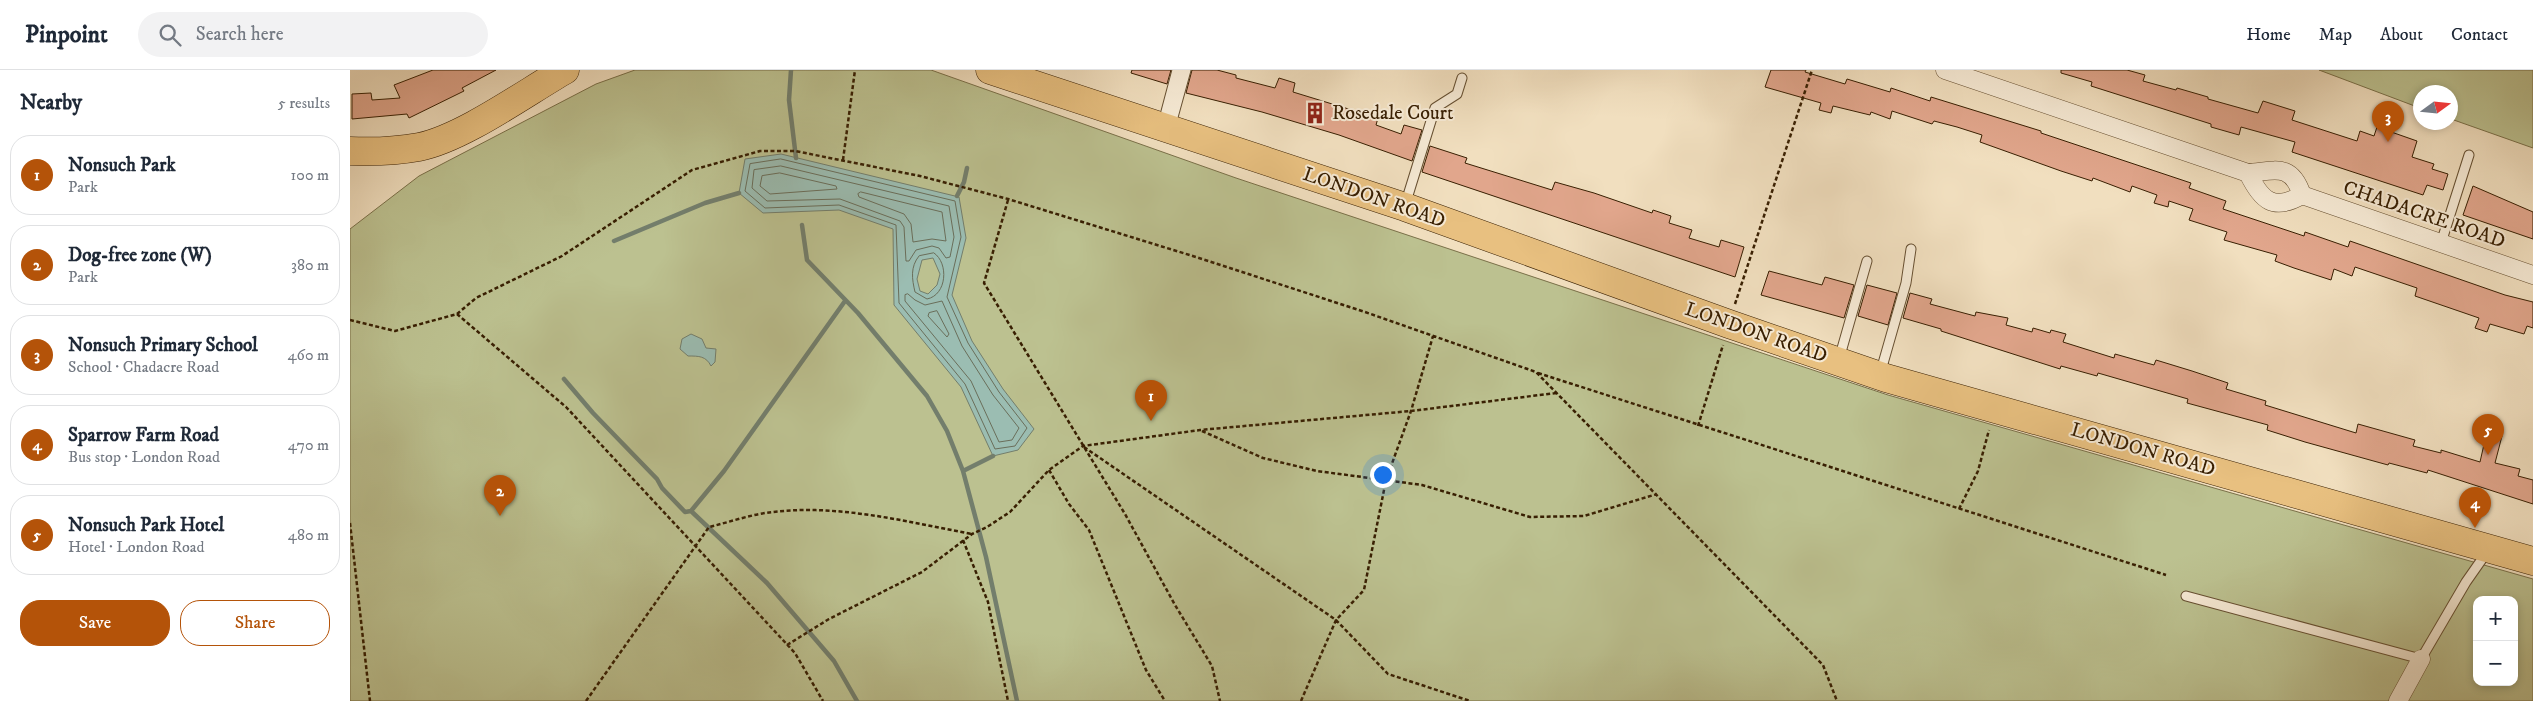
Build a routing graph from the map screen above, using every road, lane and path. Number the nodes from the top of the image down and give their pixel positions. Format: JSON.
{"nodes":[{"id":1,"x":565,"y":70,"type":"edge"},
{"id":2,"x":855,"y":70,"type":"edge"},
{"id":3,"x":990,"y":70,"type":"edge"},
{"id":4,"x":1177,"y":70,"type":"edge"},
{"id":5,"x":1186,"y":70,"type":"edge"},
{"id":6,"x":1812,"y":70,"type":"edge"},
{"id":7,"x":1945,"y":70,"type":"edge"},
{"id":8,"x":1462,"y":78,"type":"dead end"},
{"id":9,"x":1166,"y":129,"type":"junction"},
{"id":10,"x":350,"y":151,"type":"edge"},
{"id":11,"x":2469,"y":155,"type":"dead end"},
{"id":12,"x":843,"y":160,"type":"junction"},
{"id":13,"x":2248,"y":173,"type":"junction"},
{"id":14,"x":2302,"y":195,"type":"junction"},
{"id":15,"x":1008,"y":199,"type":"junction"},
{"id":16,"x":1405,"y":207,"type":"junction"},
{"id":17,"x":2441,"y":243,"type":"junction"},
{"id":18,"x":1911,"y":249,"type":"dead end"},
{"id":19,"x":1867,"y":260,"type":"dead end"},
{"id":20,"x":2533,"y":275,"type":"edge"},
{"id":21,"x":457,"y":314,"type":"junction"},
{"id":22,"x":350,"y":320,"type":"edge"},
{"id":23,"x":1729,"y":324,"type":"junction"},
{"id":24,"x":1433,"y":336,"type":"junction"},
{"id":25,"x":1838,"y":362,"type":"junction"},
{"id":26,"x":1536,"y":372,"type":"junction"},
{"id":27,"x":1880,"y":376,"type":"junction"},
{"id":28,"x":1556,"y":393,"type":"junction"},
{"id":29,"x":1992,"y":408,"type":"junction"},
{"id":30,"x":1411,"y":411,"type":"junction"},
{"id":31,"x":1698,"y":426,"type":"junction"},
{"id":32,"x":1200,"y":430,"type":"junction"},
{"id":33,"x":1083,"y":446,"type":"junction"},
{"id":34,"x":1048,"y":470,"type":"junction"},
{"id":35,"x":1386,"y":480,"type":"junction"},
{"id":36,"x":1657,"y":494,"type":"junction"},
{"id":37,"x":1959,"y":510,"type":"junction"},
{"id":38,"x":350,"y":523,"type":"edge"},
{"id":39,"x":972,"y":534,"type":"junction"},
{"id":40,"x":963,"y":540,"type":"junction"},
{"id":41,"x":694,"y":546,"type":"junction"},
{"id":42,"x":2490,"y":548,"type":"junction"},
{"id":43,"x":2533,"y":561,"type":"edge"},
{"id":44,"x":2166,"y":575,"type":"dead end"},
{"id":45,"x":2186,"y":596,"type":"dead end"},
{"id":46,"x":1336,"y":620,"type":"junction"},
{"id":47,"x":787,"y":644,"type":"junction"},
{"id":48,"x":2421,"y":659,"type":"junction"},
{"id":49,"x":370,"y":701,"type":"edge"},
{"id":50,"x":586,"y":701,"type":"edge"},
{"id":51,"x":823,"y":701,"type":"edge"},
{"id":52,"x":1008,"y":701,"type":"edge"},
{"id":53,"x":1165,"y":701,"type":"edge"},
{"id":54,"x":1220,"y":701,"type":"edge"},
{"id":55,"x":1301,"y":701,"type":"edge"},
{"id":56,"x":1470,"y":701,"type":"edge"},
{"id":57,"x":1838,"y":701,"type":"edge"},
{"id":58,"x":2398,"y":701,"type":"edge"}],
"edges":[{"from":1,"to":10,"type":"highway"},
{"from":2,"to":12,"type":"path"},
{"from":3,"to":9,"type":"highway","name":"LONDON ROAD"},
{"from":4,"to":9,"type":"lane"},
{"from":5,"to":9,"type":"lane"},
{"from":6,"to":23,"type":"path"},
{"from":7,"to":13,"type":"street"},
{"from":8,"to":16,"type":"lane"},
{"from":9,"to":16,"type":"highway","name":"LONDON ROAD"},
{"from":11,"to":17,"type":"lane"},
{"from":12,"to":15,"type":"path"},
{"from":12,"to":21,"type":"path"},
{"from":13,"to":14,"type":"street"},
{"from":13,"to":14,"type":"street"},
{"from":14,"to":17,"type":"street","name":"CHADACRE ROAD"},
{"from":15,"to":24,"type":"path"},
{"from":15,"to":33,"type":"path"},
{"from":16,"to":23,"type":"highway","name":"LONDON ROAD"},
{"from":17,"to":20,"type":"street","name":"CHADACRE ROAD"},
{"from":18,"to":27,"type":"lane"},
{"from":19,"to":25,"type":"lane"},
{"from":21,"to":22,"type":"path"},
{"from":21,"to":41,"type":"path"},
{"from":23,"to":25,"type":"highway","name":"LONDON ROAD"},
{"from":23,"to":31,"type":"path"},
{"from":24,"to":26,"type":"path"},
{"from":24,"to":30,"type":"path"},
{"from":25,"to":27,"type":"highway","name":"LONDON ROAD"},
{"from":26,"to":28,"type":"path"},
{"from":26,"to":31,"type":"path"},
{"from":27,"to":29,"type":"highway","name":"LONDON ROAD"},
{"from":28,"to":30,"type":"path"},
{"from":28,"to":36,"type":"path"},
{"from":29,"to":37,"type":"path"},
{"from":29,"to":42,"type":"highway","name":"LONDON ROAD"},
{"from":30,"to":32,"type":"path"},
{"from":30,"to":35,"type":"path"},
{"from":31,"to":37,"type":"path"},
{"from":32,"to":33,"type":"path"},
{"from":32,"to":35,"type":"path"},
{"from":33,"to":34,"type":"path"},
{"from":33,"to":46,"type":"path"},
{"from":33,"to":54,"type":"path"},
{"from":34,"to":39,"type":"path"},
{"from":34,"to":53,"type":"path"},
{"from":35,"to":36,"type":"path"},
{"from":35,"to":46,"type":"path"},
{"from":36,"to":57,"type":"path"},
{"from":37,"to":44,"type":"path"},
{"from":38,"to":49,"type":"path"},
{"from":39,"to":40,"type":"path"},
{"from":39,"to":41,"type":"path"},
{"from":40,"to":47,"type":"path"},
{"from":40,"to":52,"type":"path"},
{"from":41,"to":47,"type":"path"},
{"from":41,"to":50,"type":"path"},
{"from":42,"to":43,"type":"highway","name":"LONDON ROAD"},
{"from":42,"to":48,"type":"lane"},
{"from":45,"to":48,"type":"lane"},
{"from":46,"to":55,"type":"path"},
{"from":46,"to":56,"type":"path"},
{"from":47,"to":51,"type":"path"},
{"from":48,"to":58,"type":"street"}]}
